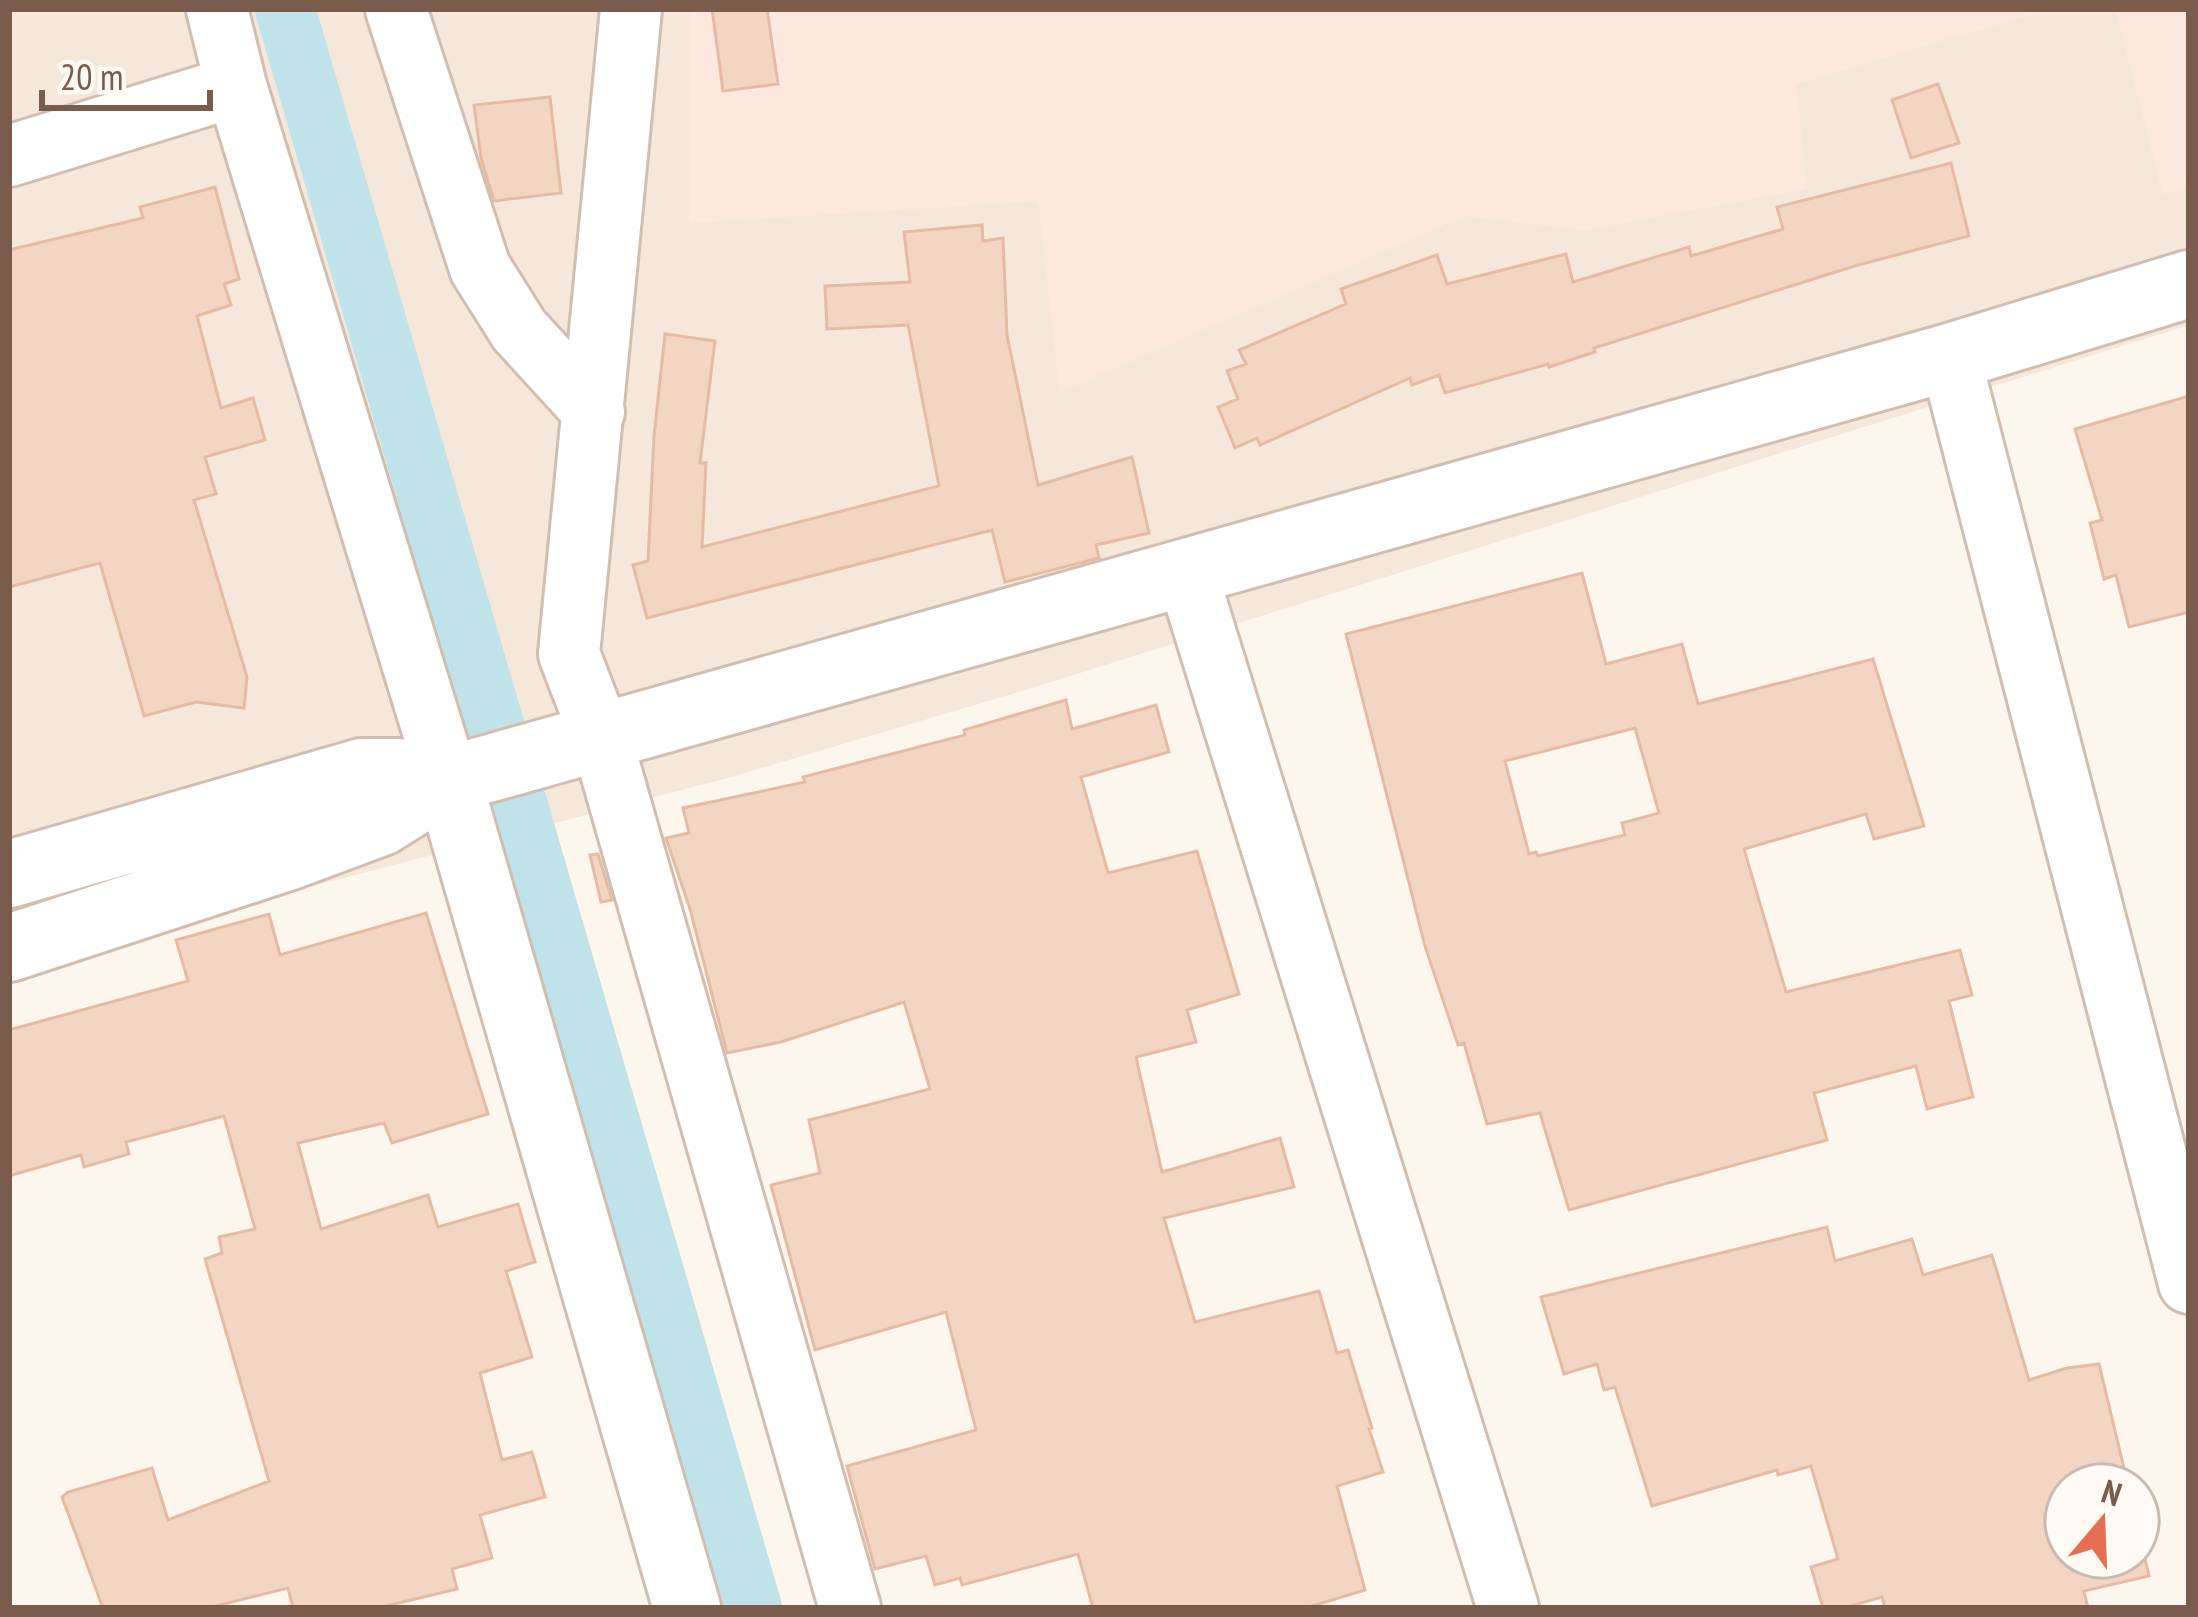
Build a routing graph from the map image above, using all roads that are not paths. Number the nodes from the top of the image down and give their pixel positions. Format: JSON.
{"nodes":[{"id":1,"x":217,"y":9,"type":"edge"},
{"id":2,"x":396,"y":9,"type":"edge"},
{"id":3,"x":632,"y":9,"type":"edge"},
{"id":4,"x":236,"y":86,"type":"junction"},
{"id":5,"x":9,"y":156,"type":"edge"},
{"id":6,"x":2189,"y":284,"type":"edge"},
{"id":7,"x":1950,"y":357,"type":"junction"},
{"id":8,"x":594,"y":412,"type":"junction"},
{"id":9,"x":1187,"y":574,"type":"junction"},
{"id":10,"x":576,"y":744,"type":"junction"},
{"id":11,"x":462,"y":776,"type":"junction"},
{"id":12,"x":9,"y":874,"type":"edge"},
{"id":13,"x":9,"y":948,"type":"edge"},
{"id":14,"x":2189,"y":1283,"type":"edge"},
{"id":15,"x":687,"y":1608,"type":"edge"},
{"id":16,"x":850,"y":1608,"type":"edge"},
{"id":17,"x":1508,"y":1608,"type":"edge"}],
"edges":[{"from":1,"to":4,"type":"street"},
{"from":2,"to":8,"type":"street"},
{"from":3,"to":8,"type":"street"},
{"from":4,"to":5,"type":"street"},
{"from":4,"to":11,"type":"street"},
{"from":6,"to":7,"type":"street"},
{"from":7,"to":9,"type":"street"},
{"from":7,"to":14,"type":"street"},
{"from":8,"to":10,"type":"street"},
{"from":9,"to":10,"type":"street"},
{"from":9,"to":17,"type":"street"},
{"from":10,"to":11,"type":"street"},
{"from":10,"to":16,"type":"street"},
{"from":11,"to":12,"type":"street"},
{"from":11,"to":13,"type":"street"},
{"from":11,"to":15,"type":"street"}]}
